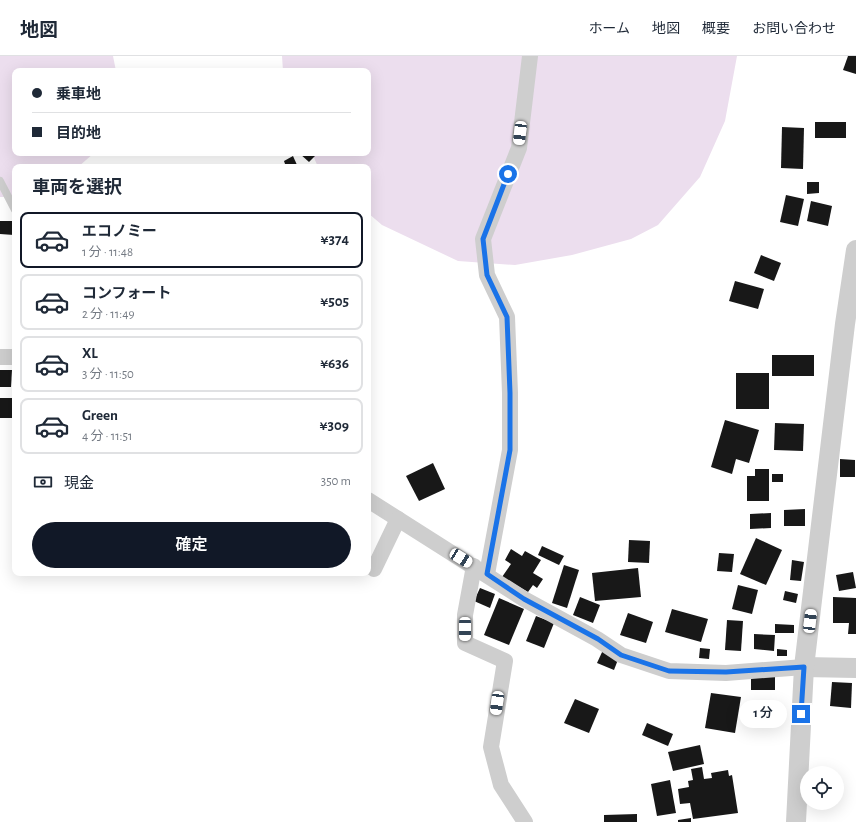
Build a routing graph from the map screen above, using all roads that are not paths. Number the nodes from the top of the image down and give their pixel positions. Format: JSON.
{"nodes":[{"id":1,"x":530,"y":56,"type":"edge"},
{"id":2,"x":0,"y":181,"type":"edge"},
{"id":3,"x":12,"y":204,"type":"edge"},
{"id":4,"x":856,"y":250,"type":"edge"},
{"id":5,"x":0,"y":357,"type":"edge"},
{"id":6,"x":12,"y":357,"type":"edge"},
{"id":7,"x":371,"y":502,"type":"edge"},
{"id":8,"x":398,"y":519,"type":"junction"},
{"id":9,"x":374,"y":569,"type":"dead end"},
{"id":10,"x":480,"y":570,"type":"junction"},
{"id":11,"x":804,"y":667,"type":"junction"},
{"id":12,"x":856,"y":668,"type":"edge"},
{"id":13,"x":525,"y":822,"type":"edge"},
{"id":14,"x":796,"y":822,"type":"edge"}],
"edges":[{"from":1,"to":10,"type":"street"},
{"from":2,"to":3,"type":"lane"},
{"from":4,"to":11,"type":"street"},
{"from":5,"to":6,"type":"street"},
{"from":7,"to":8,"type":"street"},
{"from":8,"to":9,"type":"street"},
{"from":8,"to":10,"type":"street"},
{"from":10,"to":11,"type":"street"},
{"from":10,"to":13,"type":"street"},
{"from":11,"to":12,"type":"street"},
{"from":11,"to":14,"type":"street"}]}
